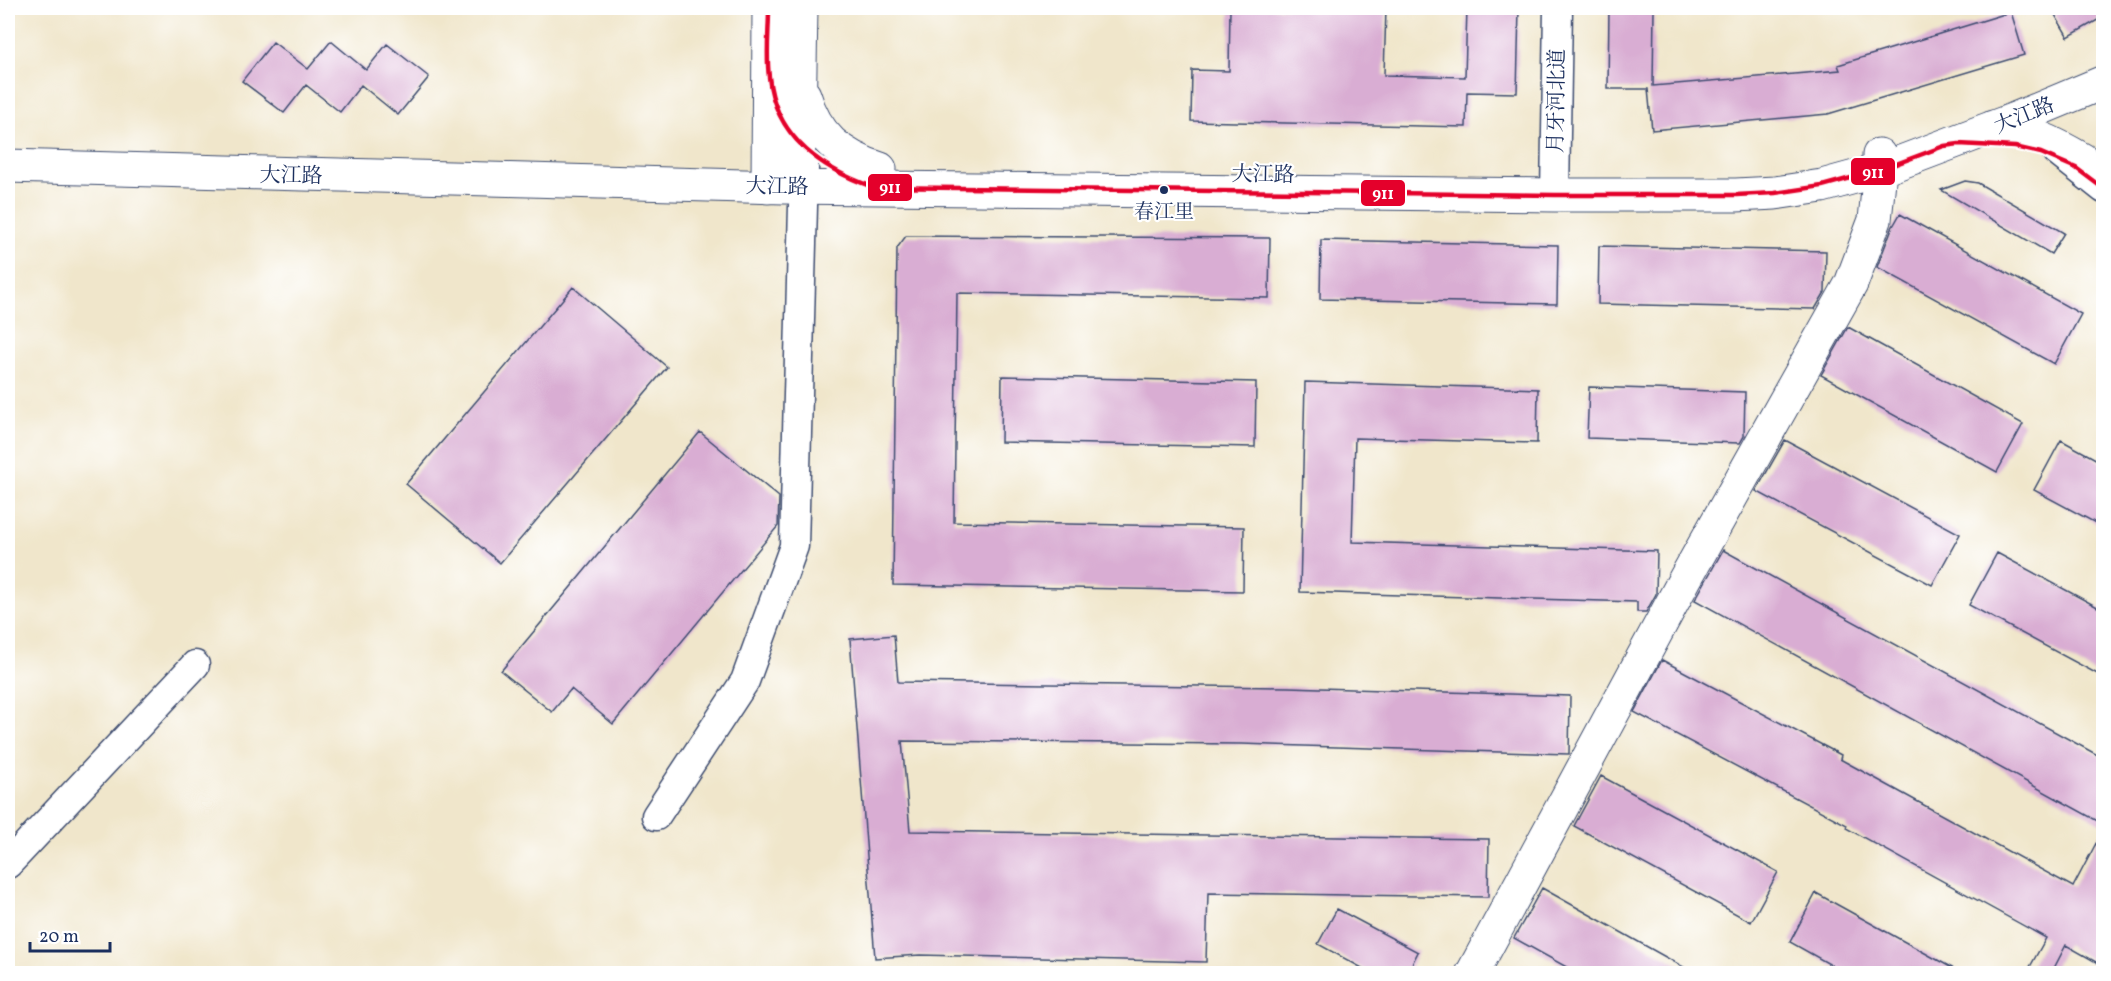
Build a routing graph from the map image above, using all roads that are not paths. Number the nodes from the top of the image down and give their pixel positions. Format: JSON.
{"nodes":[{"id":1,"x":770,"y":8,"type":"edge"},
{"id":2,"x":801,"y":8,"type":"edge"},
{"id":3,"x":1558,"y":8,"type":"edge"},
{"id":4,"x":2103,"y":67,"type":"edge"},
{"id":5,"x":784,"y":82,"type":"junction"},
{"id":6,"x":2103,"y":82,"type":"edge"},
{"id":7,"x":2016,"y":117,"type":"junction"},
{"id":8,"x":1942,"y":139,"type":"junction"},
{"id":9,"x":8,"y":155,"type":"edge"},
{"id":10,"x":1879,"y":162,"type":"junction"},
{"id":11,"x":8,"y":166,"type":"edge"},
{"id":12,"x":2088,"y":168,"type":"edge"},
{"id":13,"x":796,"y":172,"type":"junction"},
{"id":14,"x":877,"y":178,"type":"junction"},
{"id":15,"x":1555,"y":186,"type":"junction"},
{"id":16,"x":2103,"y":189,"type":"edge"},
{"id":17,"x":195,"y":665,"type":"dead end"},
{"id":18,"x":656,"y":816,"type":"dead end"},
{"id":19,"x":8,"y":864,"type":"edge"},
{"id":20,"x":1472,"y":974,"type":"edge"}],
"edges":[{"from":1,"to":5,"type":"street"},
{"from":2,"to":5,"type":"street"},
{"from":3,"to":15,"type":"street","name":"月牙河北道"},
{"from":4,"to":7,"type":"street","name":"大江路"},
{"from":5,"to":13,"type":"street"},
{"from":5,"to":14,"type":"street"},
{"from":6,"to":7,"type":"street","name":"大江路"},
{"from":7,"to":8,"type":"street","name":"大江路"},
{"from":7,"to":12,"type":"street"},
{"from":8,"to":10,"type":"street","name":"大江路"},
{"from":8,"to":12,"type":"street"},
{"from":9,"to":13,"type":"street","name":"大江路"},
{"from":10,"to":15,"type":"street","name":"大江路"},
{"from":10,"to":20,"type":"street"},
{"from":11,"to":13,"type":"street","name":"大江路"},
{"from":12,"to":16,"type":"street"},
{"from":13,"to":14,"type":"street"},
{"from":13,"to":18,"type":"street"},
{"from":14,"to":15,"type":"street","name":"大江路"},
{"from":17,"to":19,"type":"street"}]}
